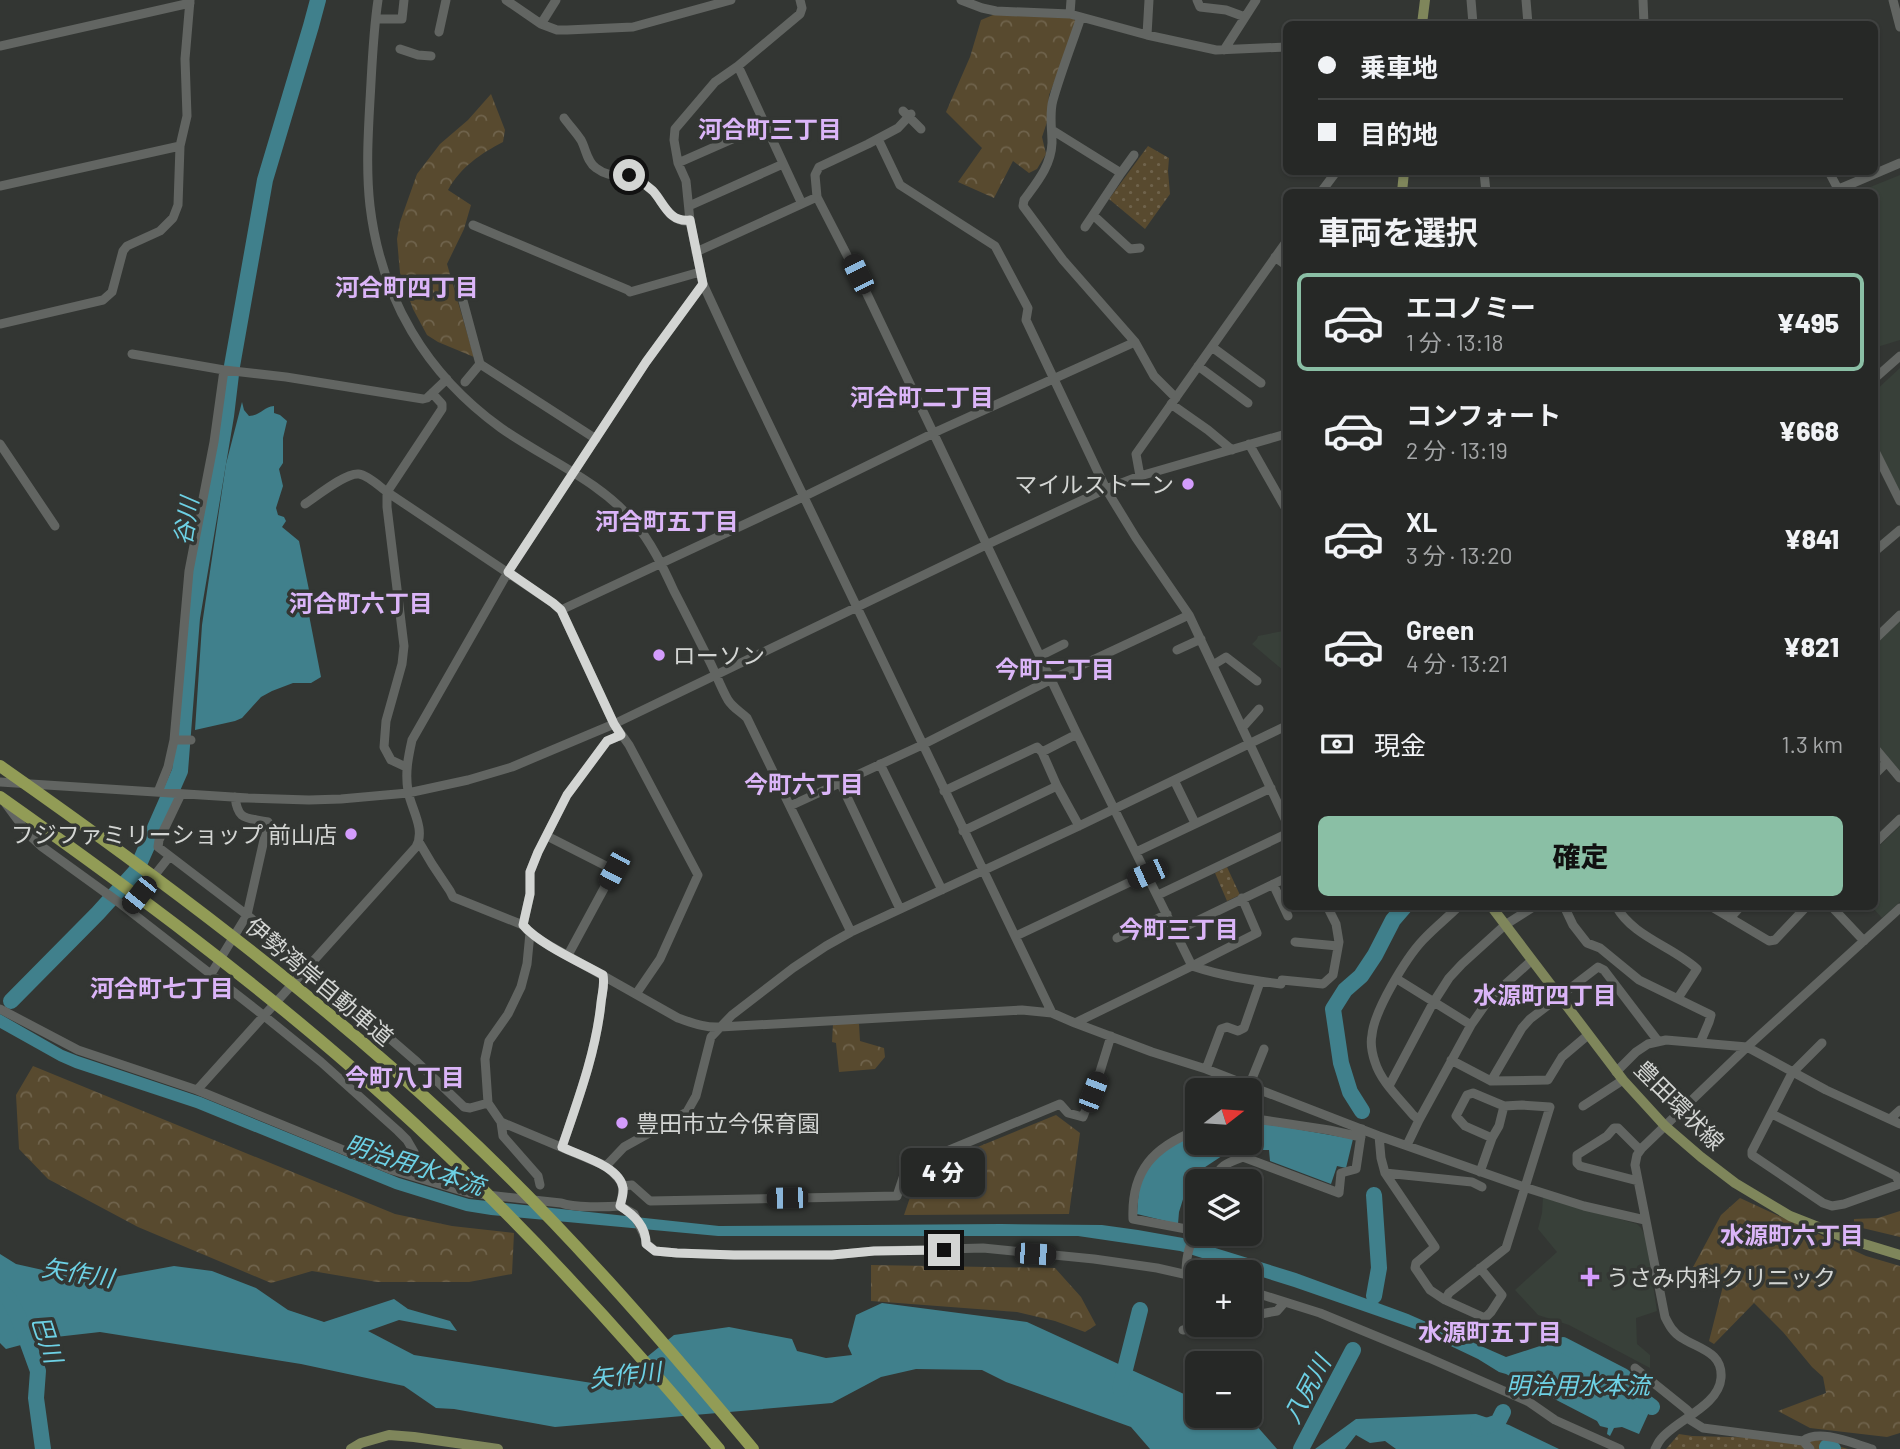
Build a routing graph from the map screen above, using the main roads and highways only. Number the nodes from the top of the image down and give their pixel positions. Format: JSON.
{"nodes":[{"id":1,"x":1425,"y":0,"type":"edge"},
{"id":2,"x":1422,"y":21,"type":"edge"},
{"id":3,"x":0,"y":766,"type":"edge"},
{"id":4,"x":0,"y":796,"type":"edge"},
{"id":5,"x":1494,"y":910,"type":"edge"},
{"id":6,"x":1900,"y":1255,"type":"edge"},
{"id":7,"x":351,"y":1449,"type":"edge"},
{"id":8,"x":498,"y":1449,"type":"edge"},
{"id":9,"x":719,"y":1449,"type":"edge"},
{"id":10,"x":753,"y":1449,"type":"edge"}],
"edges":[{"from":1,"to":2,"type":"main road"},
{"from":3,"to":10,"type":"highway","name":"伊勢湾岸自動車道"},
{"from":4,"to":9,"type":"highway","name":"伊勢湾岸自動車道"},
{"from":5,"to":6,"type":"main road","name":"豊田環状線"},
{"from":7,"to":8,"type":"main road"}]}
